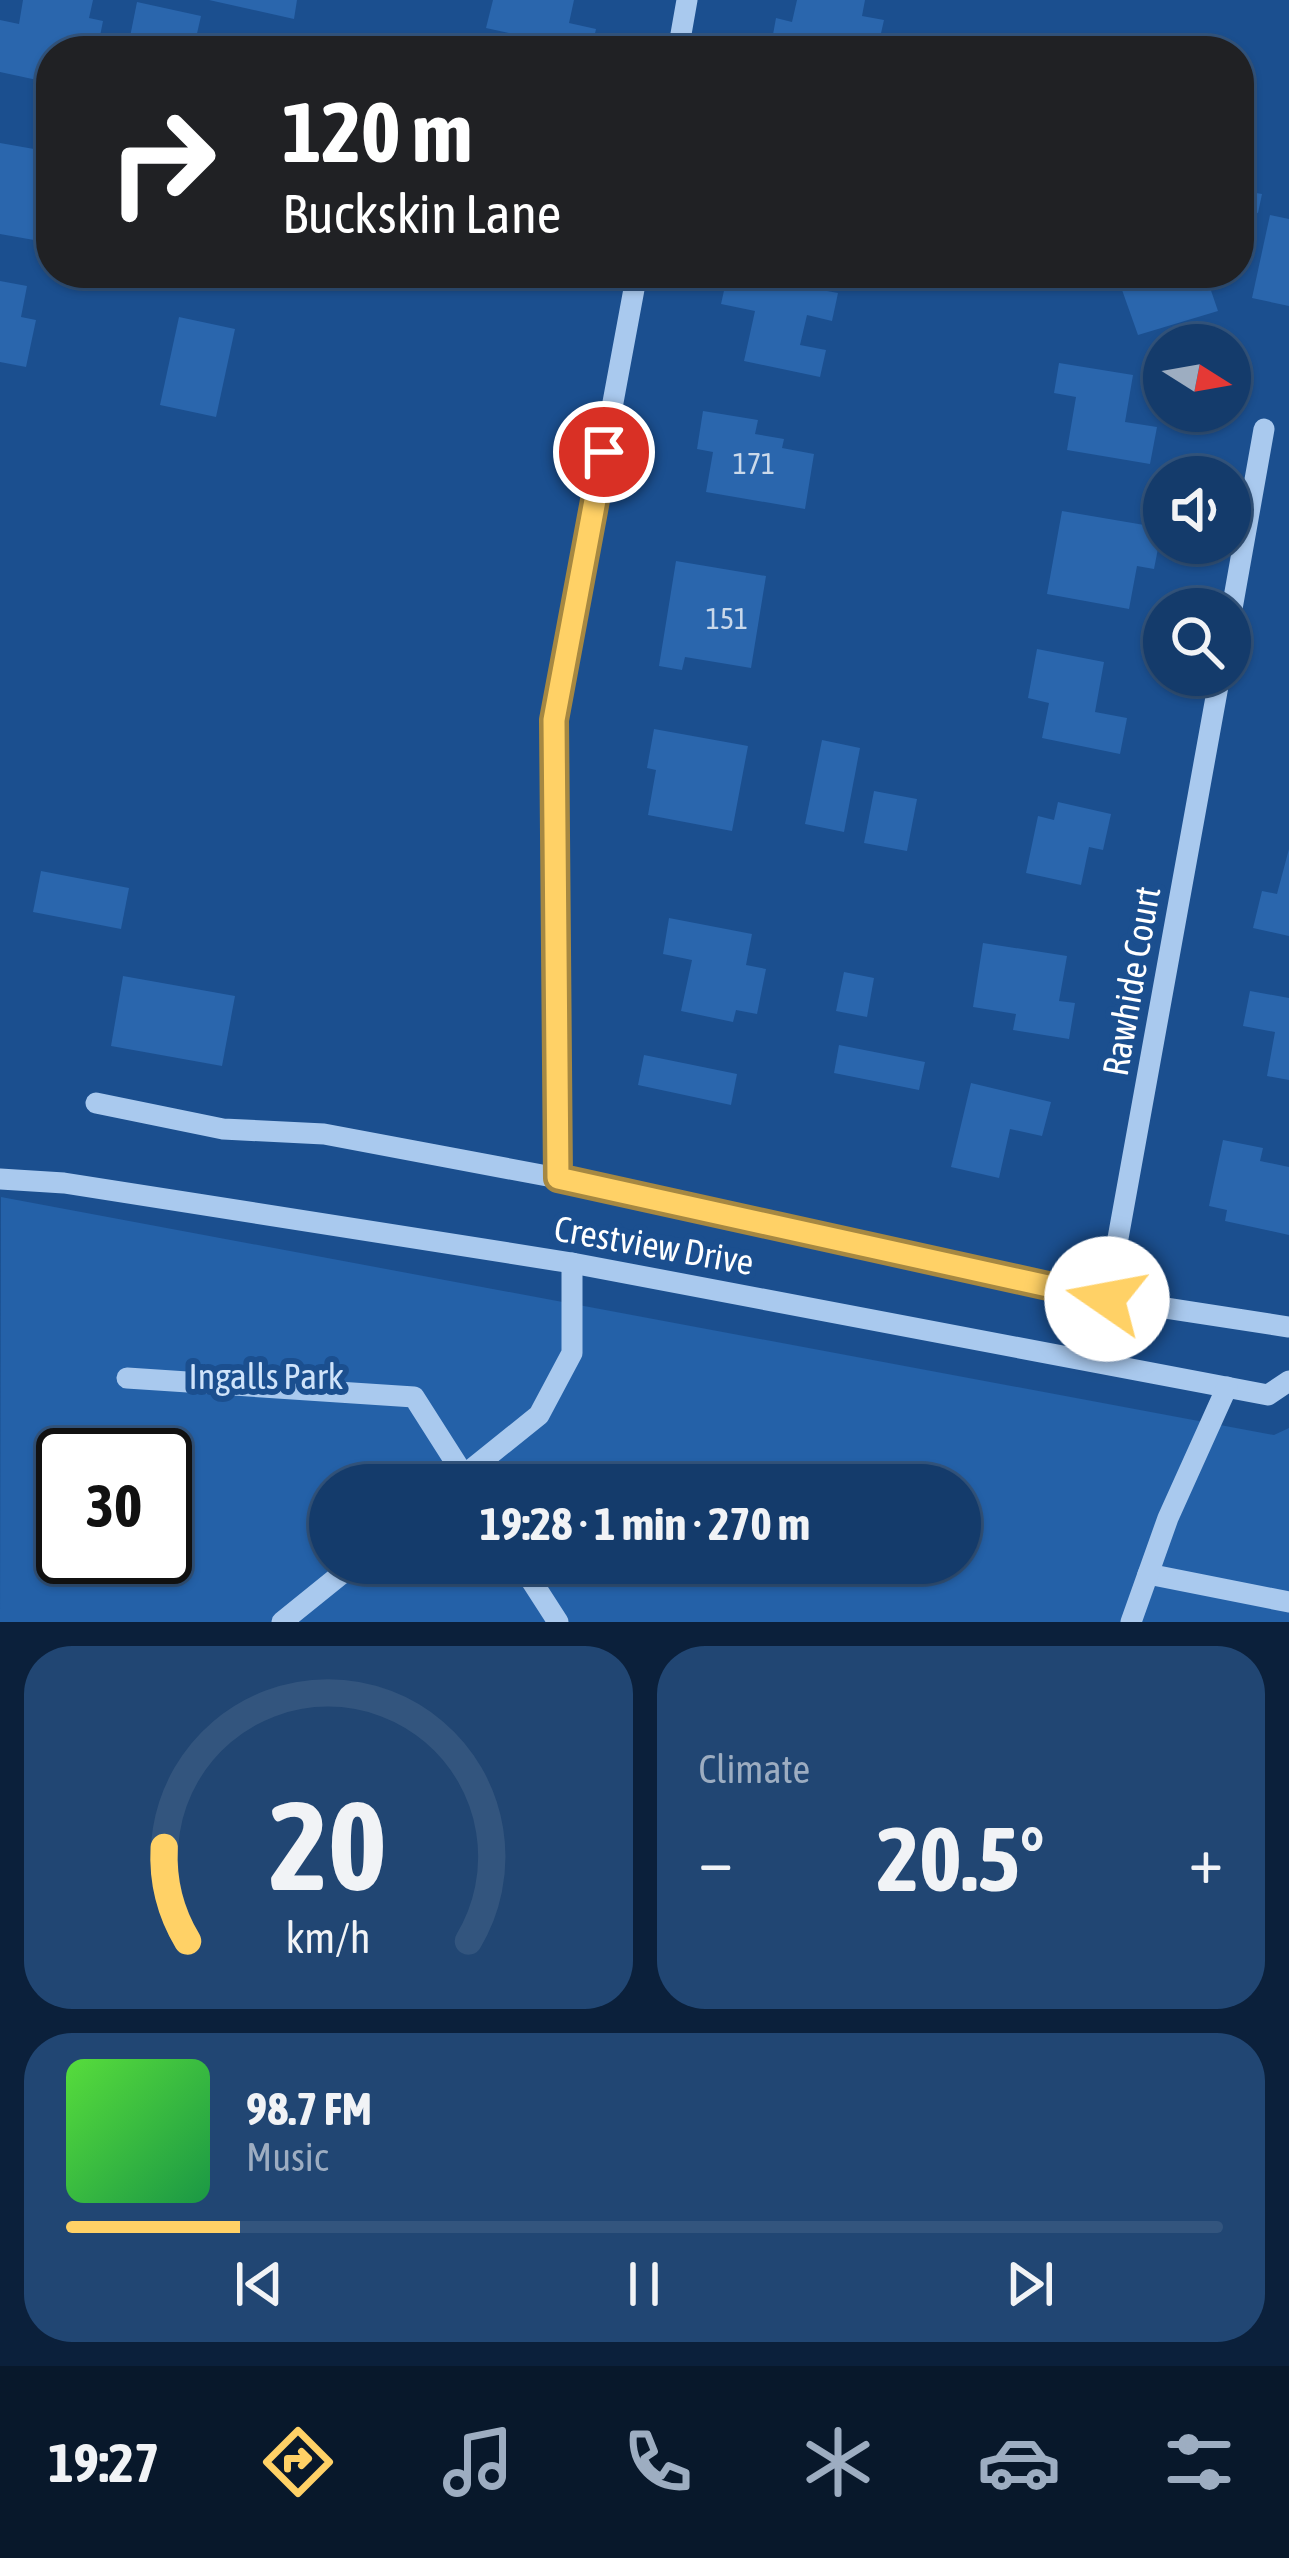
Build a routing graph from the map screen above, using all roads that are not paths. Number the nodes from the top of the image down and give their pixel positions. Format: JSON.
{"nodes":[{"id":1,"x":687,"y":0,"type":"edge"},
{"id":2,"x":681,"y":36,"type":"edge"},
{"id":3,"x":634,"y":288,"type":"edge"},
{"id":4,"x":1264,"y":429,"type":"dead end"},
{"id":5,"x":1236,"y":588,"type":"edge"},
{"id":6,"x":1216,"y":696,"type":"edge"},
{"id":7,"x":96,"y":1102,"type":"dead end"},
{"id":8,"x":558,"y":1178,"type":"junction"},
{"id":9,"x":0,"y":1179,"type":"edge"},
{"id":10,"x":572,"y":1263,"type":"junction"},
{"id":11,"x":1107,"y":1299,"type":"junction"},
{"id":12,"x":1289,"y":1327,"type":"edge"},
{"id":13,"x":127,"y":1378,"type":"dead end"},
{"id":14,"x":1289,"y":1382,"type":"edge"},
{"id":15,"x":1227,"y":1387,"type":"junction"},
{"id":16,"x":452,"y":1464,"type":"edge"},
{"id":17,"x":483,"y":1464,"type":"edge"},
{"id":18,"x":1148,"y":1574,"type":"junction"},
{"id":19,"x":329,"y":1584,"type":"edge"},
{"id":20,"x":534,"y":1584,"type":"edge"},
{"id":21,"x":1289,"y":1602,"type":"edge"},
{"id":22,"x":282,"y":1622,"type":"edge"},
{"id":23,"x":558,"y":1622,"type":"edge"},
{"id":24,"x":1131,"y":1622,"type":"edge"}],
"edges":[{"from":1,"to":2,"type":"street"},
{"from":3,"to":8,"type":"street"},
{"from":4,"to":5,"type":"street"},
{"from":6,"to":11,"type":"street","name":"Rawhide Court"},
{"from":7,"to":8,"type":"street","name":"Crestview Drive"},
{"from":8,"to":11,"type":"street","name":"Crestview Drive"},
{"from":9,"to":10,"type":"street","name":"Crestview Drive"},
{"from":10,"to":15,"type":"street","name":"Crestview Drive"},
{"from":10,"to":17,"type":"street"},
{"from":11,"to":12,"type":"street","name":"Crestview Drive"},
{"from":13,"to":16,"type":"street"},
{"from":14,"to":15,"type":"street","name":"Crestview Drive"},
{"from":15,"to":18,"type":"street"},
{"from":18,"to":21,"type":"street"},
{"from":18,"to":24,"type":"street"},
{"from":19,"to":22,"type":"street"},
{"from":20,"to":23,"type":"street"}]}
